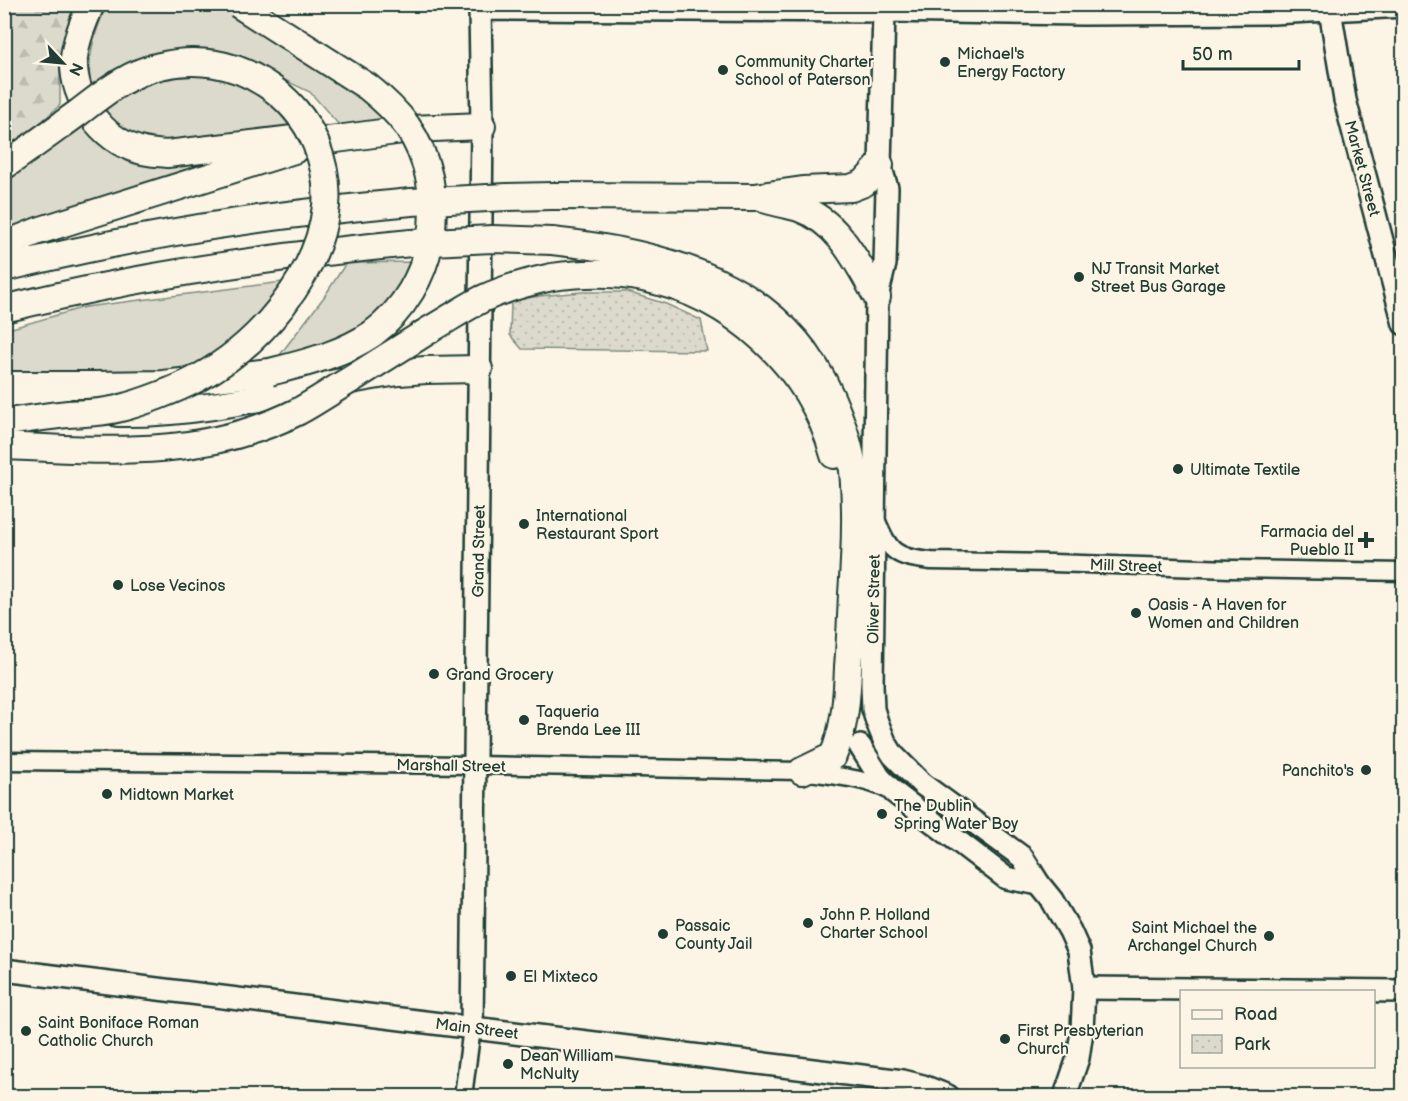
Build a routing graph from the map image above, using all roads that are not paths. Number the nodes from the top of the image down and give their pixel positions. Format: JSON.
{"nodes":[{"id":1,"x":91,"y":4,"type":"edge"},
{"id":2,"x":238,"y":4,"type":"edge"},
{"id":3,"x":1404,"y":6,"type":"edge"},
{"id":4,"x":480,"y":7,"type":"edge"},
{"id":5,"x":1330,"y":10,"type":"junction"},
{"id":6,"x":884,"y":11,"type":"junction"},
{"id":7,"x":482,"y":126,"type":"junction"},
{"id":8,"x":329,"y":140,"type":"junction"},
{"id":9,"x":880,"y":165,"type":"junction"},
{"id":10,"x":4,"y":166,"type":"edge"},
{"id":11,"x":755,"y":197,"type":"junction"},
{"id":12,"x":4,"y":245,"type":"edge"},
{"id":13,"x":4,"y":267,"type":"edge"},
{"id":14,"x":877,"y":297,"type":"junction"},
{"id":15,"x":4,"y":309,"type":"edge"},
{"id":16,"x":1404,"y":324,"type":"edge"},
{"id":17,"x":479,"y":369,"type":"junction"},
{"id":18,"x":4,"y":385,"type":"edge"},
{"id":19,"x":4,"y":403,"type":"edge"},
{"id":20,"x":4,"y":422,"type":"edge"},
{"id":21,"x":4,"y":446,"type":"edge"},
{"id":22,"x":874,"y":513,"type":"junction"},
{"id":23,"x":855,"y":548,"type":"junction"},
{"id":24,"x":1404,"y":572,"type":"edge"},
{"id":25,"x":847,"y":688,"type":"junction"},
{"id":26,"x":860,"y":746,"type":"joint"},
{"id":27,"x":4,"y":761,"type":"edge"},
{"id":28,"x":476,"y":765,"type":"junction"},
{"id":29,"x":801,"y":771,"type":"junction"},
{"id":30,"x":895,"y":793,"type":"junction"},
{"id":31,"x":1039,"y":884,"type":"junction"},
{"id":32,"x":4,"y":970,"type":"edge"},
{"id":33,"x":1084,"y":988,"type":"junction"},
{"id":34,"x":1225,"y":990,"type":"edge"},
{"id":35,"x":1375,"y":991,"type":"edge"},
{"id":36,"x":1404,"y":991,"type":"edge"},
{"id":37,"x":472,"y":1028,"type":"junction"},
{"id":38,"x":463,"y":1096,"type":"edge"},
{"id":39,"x":948,"y":1096,"type":"edge"},
{"id":40,"x":1065,"y":1096,"type":"edge"}],
"edges":[{"from":1,"to":8,"type":"highway"},
{"from":2,"to":18,"type":"highway","bridge":true},
{"from":3,"to":5,"type":"main road"},
{"from":4,"to":6,"type":"main road"},
{"from":4,"to":7,"type":"main road","name":"Grand Street"},
{"from":5,"to":6,"type":"main road"},
{"from":5,"to":16,"type":"main road","name":"Market Street"},
{"from":6,"to":9,"type":"main road","name":"Oliver Street"},
{"from":7,"to":8,"type":"highway"},
{"from":7,"to":17,"type":"main road","name":"Grand Street"},
{"from":8,"to":12,"type":"highway"},
{"from":9,"to":11,"type":"highway"},
{"from":9,"to":14,"type":"main road","name":"Oliver Street"},
{"from":10,"to":20,"type":"highway","bridge":true},
{"from":11,"to":13,"type":"highway","bridge":true},
{"from":11,"to":14,"type":"highway"},
{"from":14,"to":22,"type":"main road","name":"Oliver Street"},
{"from":15,"to":23,"type":"highway","bridge":true},
{"from":17,"to":19,"type":"highway"},
{"from":17,"to":28,"type":"main road","name":"Grand Street"},
{"from":21,"to":23,"type":"highway","bridge":true},
{"from":22,"to":24,"type":"street","name":"Mill Street"},
{"from":22,"to":31,"type":"main road","name":"Oliver Street"},
{"from":23,"to":25,"type":"highway"},
{"from":25,"to":26,"type":"highway"},
{"from":25,"to":29,"type":"highway"},
{"from":26,"to":30,"type":"main road"},
{"from":27,"to":28,"type":"street","name":"Marshall Street"},
{"from":28,"to":29,"type":"street","name":"Marshall Street"},
{"from":28,"to":37,"type":"main road","name":"Grand Street"},
{"from":29,"to":30,"type":"street","name":"Marshall Street"},
{"from":30,"to":31,"type":"main road"},
{"from":31,"to":33,"type":"main road","name":"Oliver Street"},
{"from":32,"to":37,"type":"main road","name":"Main Street"},
{"from":33,"to":34,"type":"main road"},
{"from":33,"to":40,"type":"main road","name":"Oliver Street"},
{"from":35,"to":36,"type":"main road"},
{"from":37,"to":38,"type":"street","name":"Grand Street"},
{"from":37,"to":39,"type":"main road","name":"Main Street"}]}
